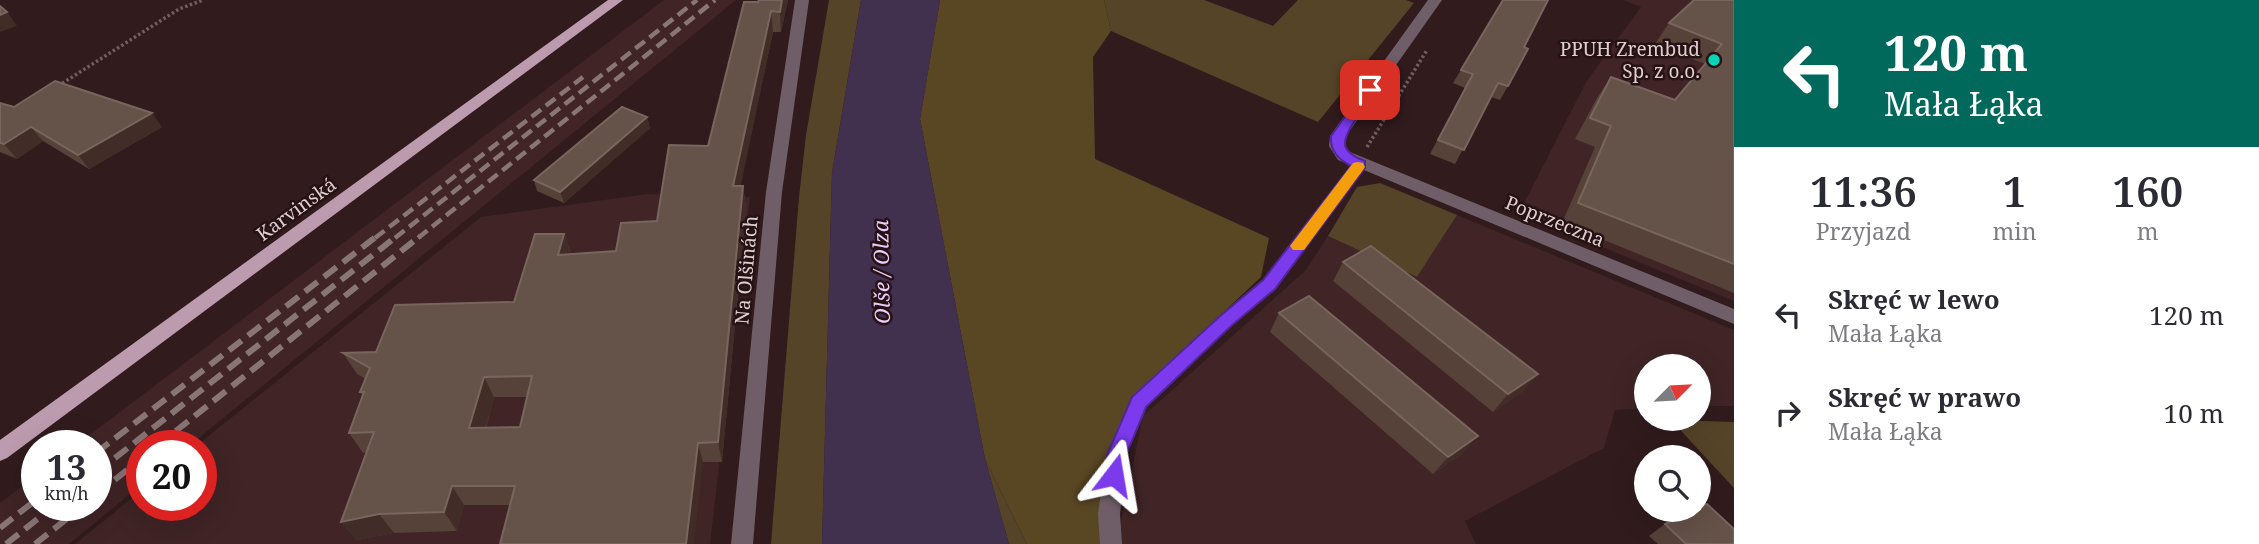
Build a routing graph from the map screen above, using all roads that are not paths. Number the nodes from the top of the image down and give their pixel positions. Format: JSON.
{"nodes":[{"id":1,"x":616,"y":0,"type":"edge"},
{"id":2,"x":802,"y":0,"type":"edge"},
{"id":3,"x":1435,"y":0,"type":"edge"},
{"id":4,"x":1365,"y":161,"type":"junction"},
{"id":5,"x":1734,"y":317,"type":"edge"},
{"id":6,"x":0,"y":452,"type":"edge"},
{"id":7,"x":742,"y":544,"type":"edge"},
{"id":8,"x":1111,"y":544,"type":"edge"}],
"edges":[{"from":1,"to":6,"type":"main road","name":"Karvinská"},
{"from":2,"to":7,"type":"street","name":"Na Olšinách"},
{"from":3,"to":4,"type":"street"},
{"from":4,"to":5,"type":"street","name":"Poprzeczna"},
{"from":4,"to":8,"type":"street"}]}
